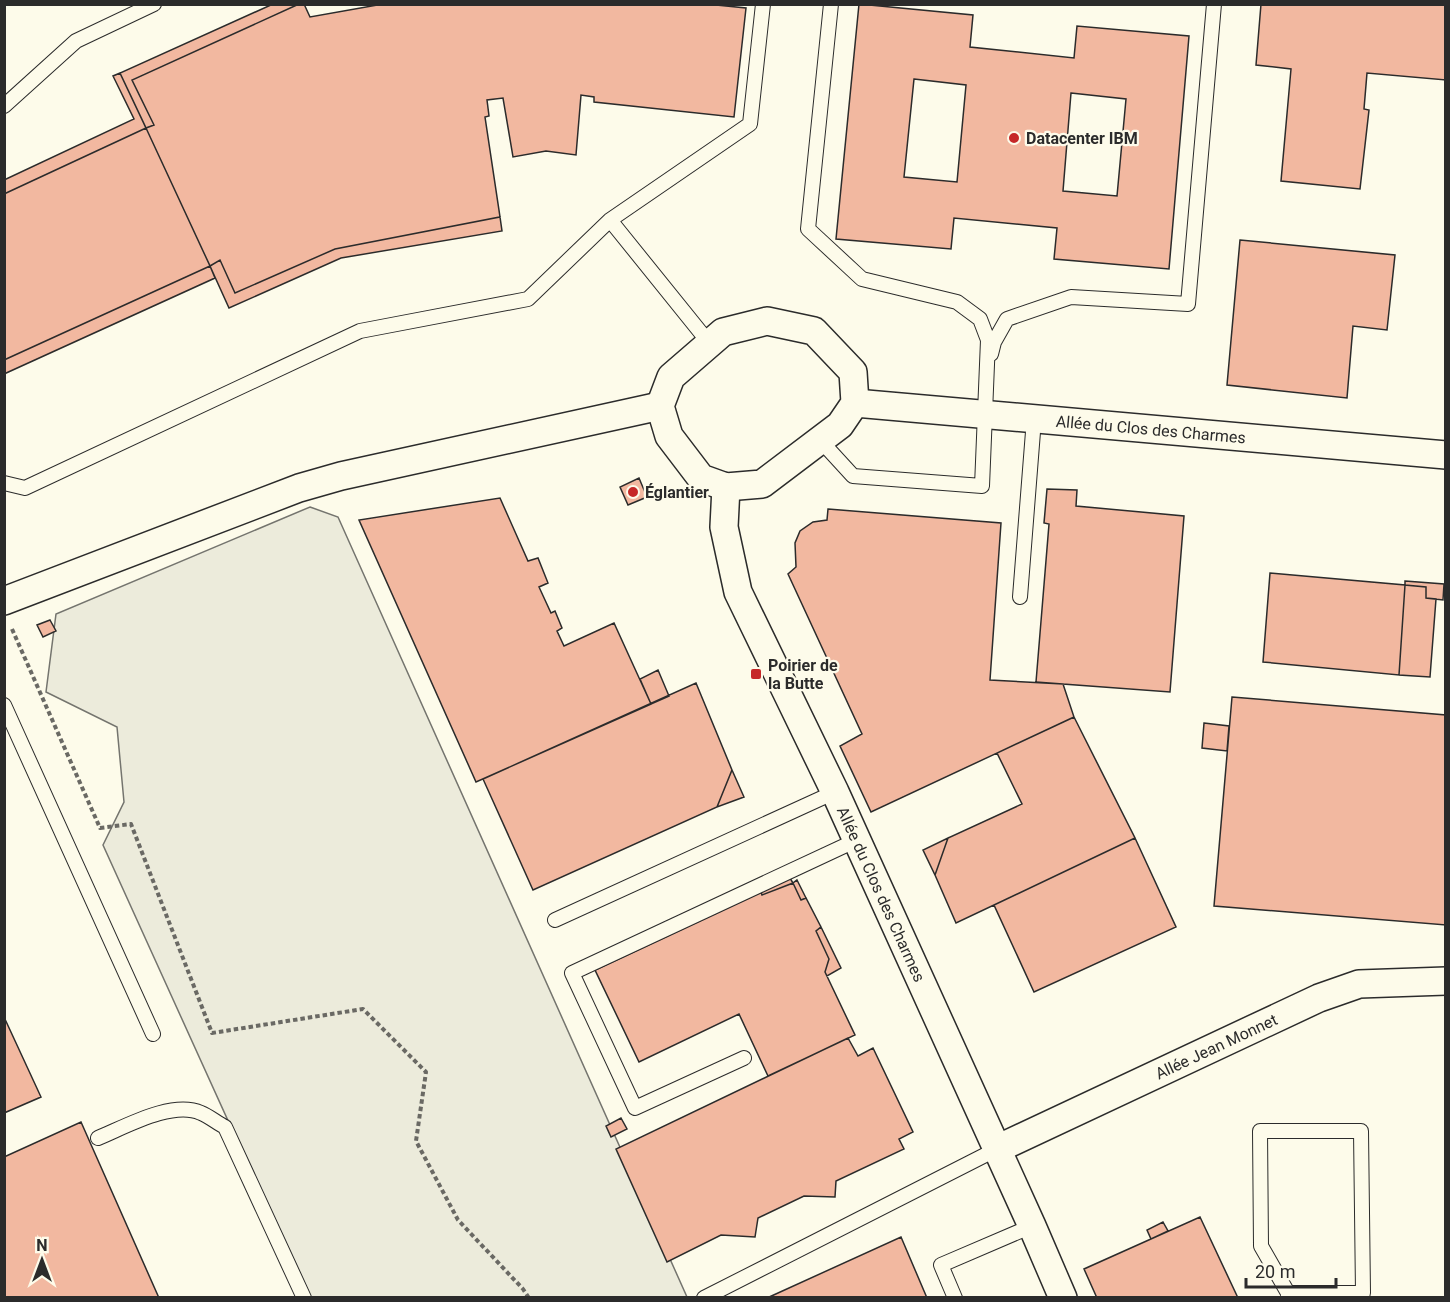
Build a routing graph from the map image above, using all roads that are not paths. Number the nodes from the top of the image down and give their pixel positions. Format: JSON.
{"nodes":[{"id":1,"x":154,"y":4,"type":"edge"},
{"id":2,"x":763,"y":4,"type":"edge"},
{"id":3,"x":831,"y":4,"type":"edge"},
{"id":4,"x":1214,"y":4,"type":"edge"},
{"id":5,"x":4,"y":106,"type":"edge"},
{"id":6,"x":610,"y":220,"type":"junction"},
{"id":7,"x":710,"y":345,"type":"junction"},
{"id":8,"x":988,"y":365,"type":"junction"},
{"id":9,"x":855,"y":403,"type":"junction"},
{"id":10,"x":660,"y":406,"type":"junction"},
{"id":11,"x":986,"y":414,"type":"junction"},
{"id":12,"x":1034,"y":418,"type":"junction"},
{"id":13,"x":820,"y":440,"type":"junction"},
{"id":14,"x":1446,"y":455,"type":"edge"},
{"id":15,"x":4,"y":483,"type":"edge"},
{"id":16,"x":726,"y":487,"type":"junction"},
{"id":17,"x":1020,"y":597,"type":"dead end"},
{"id":18,"x":7,"y":611,"type":"edge"},
{"id":19,"x":4,"y":705,"type":"edge"},
{"id":20,"x":835,"y":792,"type":"junction"},
{"id":21,"x":857,"y":840,"type":"junction"},
{"id":22,"x":555,"y":920,"type":"dead end"},
{"id":23,"x":1446,"y":981,"type":"edge"},
{"id":24,"x":153,"y":1034,"type":"dead end"},
{"id":25,"x":744,"y":1058,"type":"dead end"},
{"id":26,"x":98,"y":1138,"type":"dead end"},
{"id":27,"x":997,"y":1149,"type":"junction"},
{"id":28,"x":1032,"y":1226,"type":"junction"},
{"id":29,"x":1288,"y":1295,"type":"edge"},
{"id":30,"x":304,"y":1298,"type":"edge"},
{"id":31,"x":704,"y":1298,"type":"edge"},
{"id":32,"x":955,"y":1298,"type":"edge"},
{"id":33,"x":1063,"y":1298,"type":"edge"}],
"edges":[{"from":1,"to":5,"type":"lane"},
{"from":2,"to":6,"type":"lane"},
{"from":3,"to":8,"type":"lane"},
{"from":4,"to":8,"type":"lane"},
{"from":6,"to":7,"type":"lane"},
{"from":6,"to":15,"type":"lane"},
{"from":7,"to":9,"type":"street"},
{"from":7,"to":10,"type":"street"},
{"from":8,"to":11,"type":"lane"},
{"from":9,"to":11,"type":"street","name":"Allée du Clos des Charmes"},
{"from":9,"to":13,"type":"street"},
{"from":10,"to":16,"type":"street"},
{"from":10,"to":18,"type":"street"},
{"from":11,"to":12,"type":"street","name":"Allée du Clos des Charmes"},
{"from":11,"to":13,"type":"lane"},
{"from":12,"to":14,"type":"street","name":"Allée du Clos des Charmes"},
{"from":12,"to":17,"type":"lane"},
{"from":13,"to":16,"type":"street"},
{"from":16,"to":20,"type":"street","name":"Allée du Clos des Charmes"},
{"from":19,"to":24,"type":"lane"},
{"from":20,"to":21,"type":"street","name":"Allée du Clos des Charmes"},
{"from":20,"to":22,"type":"lane"},
{"from":21,"to":25,"type":"lane"},
{"from":21,"to":27,"type":"street","name":"Allée du Clos des Charmes"},
{"from":23,"to":27,"type":"street","name":"Allée Jean Monnet"},
{"from":26,"to":30,"type":"lane"},
{"from":27,"to":28,"type":"street","name":"Allée du Clos des Charmes"},
{"from":27,"to":31,"type":"lane"},
{"from":28,"to":32,"type":"lane"},
{"from":28,"to":33,"type":"street","name":"Allée du Clos des Charmes"},
{"from":29,"to":29,"type":"lane"}]}
